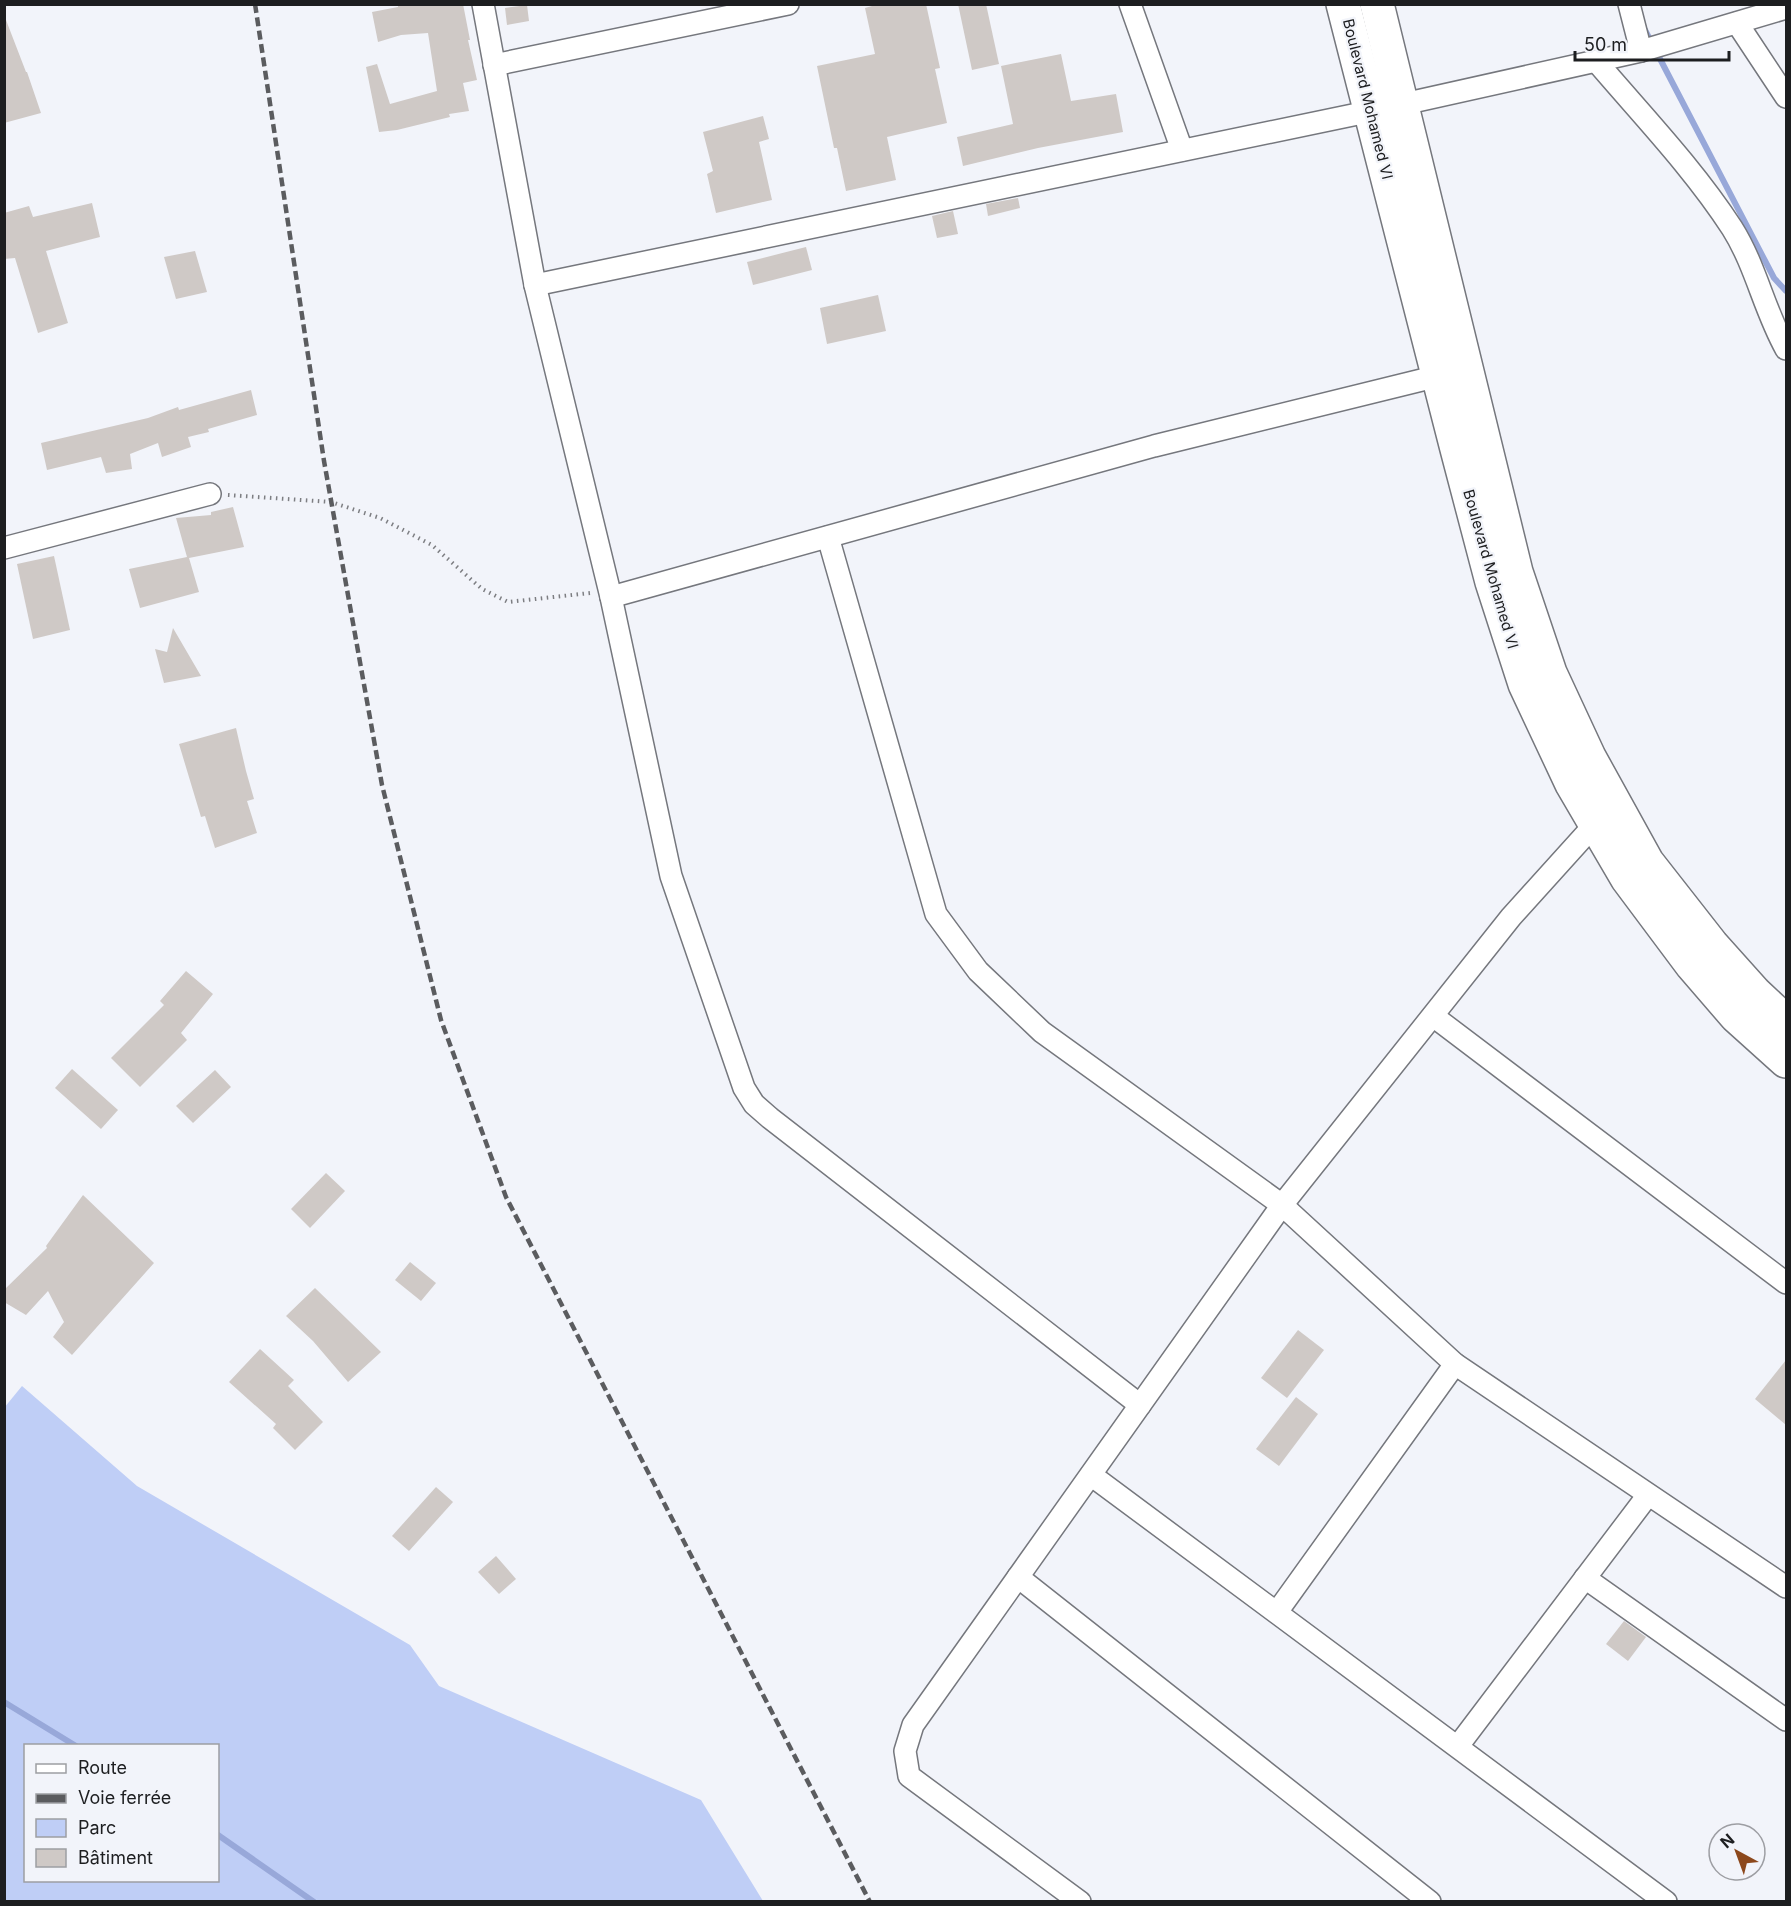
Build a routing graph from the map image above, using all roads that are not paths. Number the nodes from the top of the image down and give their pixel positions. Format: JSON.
{"nodes":[{"id":1,"x":483,"y":4,"type":"edge"},
{"id":2,"x":788,"y":4,"type":"edge"},
{"id":3,"x":1130,"y":4,"type":"edge"},
{"id":4,"x":1343,"y":4,"type":"edge"},
{"id":5,"x":1377,"y":4,"type":"edge"},
{"id":6,"x":1629,"y":4,"type":"edge"},
{"id":7,"x":1786,"y":8,"type":"edge"},
{"id":8,"x":1737,"y":23,"type":"junction"},
{"id":9,"x":1641,"y":51,"type":"junction"},
{"id":10,"x":1596,"y":61,"type":"junction"},
{"id":11,"x":494,"y":65,"type":"junction"},
{"id":12,"x":1786,"y":97,"type":"edge"},
{"id":13,"x":1386,"y":107,"type":"junction"},
{"id":14,"x":1182,"y":150,"type":"junction"},
{"id":15,"x":535,"y":285,"type":"junction"},
{"id":16,"x":1786,"y":349,"type":"edge"},
{"id":17,"x":1438,"y":376,"type":"junction"},
{"id":18,"x":210,"y":494,"type":"road end"},
{"id":19,"x":828,"y":537,"type":"junction"},
{"id":20,"x":4,"y":548,"type":"edge"},
{"id":21,"x":611,"y":597,"type":"junction"},
{"id":22,"x":1595,"y":824,"type":"junction"},
{"id":23,"x":1433,"y":1016,"type":"junction"},
{"id":24,"x":1786,"y":1022,"type":"edge"},
{"id":25,"x":1786,"y":1061,"type":"edge"},
{"id":26,"x":1282,"y":1205,"type":"junction"},
{"id":27,"x":1786,"y":1283,"type":"edge"},
{"id":28,"x":1455,"y":1364,"type":"junction"},
{"id":29,"x":1140,"y":1406,"type":"junction"},
{"id":30,"x":1091,"y":1475,"type":"junction"},
{"id":31,"x":1648,"y":1495,"type":"junction"},
{"id":32,"x":1018,"y":1577,"type":"junction"},
{"id":33,"x":1585,"y":1578,"type":"junction"},
{"id":34,"x":1786,"y":1587,"type":"edge"},
{"id":35,"x":1277,"y":1612,"type":"junction"},
{"id":36,"x":1786,"y":1720,"type":"edge"},
{"id":37,"x":1458,"y":1746,"type":"junction"},
{"id":38,"x":1080,"y":1902,"type":"edge"},
{"id":39,"x":1430,"y":1902,"type":"edge"},
{"id":40,"x":1666,"y":1902,"type":"edge"}],
"edges":[{"from":1,"to":11,"type":"street"},
{"from":2,"to":11,"type":"street"},
{"from":3,"to":14,"type":"street"},
{"from":4,"to":13,"type":"main road","name":"Boulevard Mohamed VI"},
{"from":5,"to":13,"type":"main road","name":"Boulevard Mohamed VI"},
{"from":6,"to":9,"type":"street"},
{"from":7,"to":8,"type":"street"},
{"from":8,"to":9,"type":"street"},
{"from":8,"to":12,"type":"street"},
{"from":9,"to":10,"type":"street"},
{"from":10,"to":13,"type":"street"},
{"from":10,"to":16,"type":"street"},
{"from":11,"to":15,"type":"street"},
{"from":13,"to":14,"type":"street"},
{"from":13,"to":17,"type":"main road","name":"Boulevard Mohamed VI"},
{"from":13,"to":24,"type":"main road","name":"Boulevard Mohamed VI"},
{"from":14,"to":15,"type":"street"},
{"from":15,"to":21,"type":"street"},
{"from":17,"to":19,"type":"street"},
{"from":17,"to":22,"type":"main road","name":"Boulevard Mohamed VI"},
{"from":18,"to":20,"type":"street"},
{"from":19,"to":21,"type":"street"},
{"from":19,"to":26,"type":"street"},
{"from":21,"to":29,"type":"street"},
{"from":22,"to":23,"type":"street"},
{"from":22,"to":25,"type":"main road","name":"Boulevard Mohamed VI"},
{"from":23,"to":26,"type":"street"},
{"from":23,"to":27,"type":"street"},
{"from":26,"to":28,"type":"street"},
{"from":26,"to":29,"type":"street"},
{"from":28,"to":31,"type":"street"},
{"from":28,"to":35,"type":"street"},
{"from":29,"to":30,"type":"street"},
{"from":30,"to":32,"type":"street"},
{"from":30,"to":35,"type":"street"},
{"from":31,"to":33,"type":"street"},
{"from":31,"to":34,"type":"street"},
{"from":32,"to":38,"type":"street"},
{"from":32,"to":39,"type":"street"},
{"from":33,"to":36,"type":"street"},
{"from":33,"to":37,"type":"street"},
{"from":35,"to":37,"type":"street"},
{"from":37,"to":40,"type":"street"}]}
